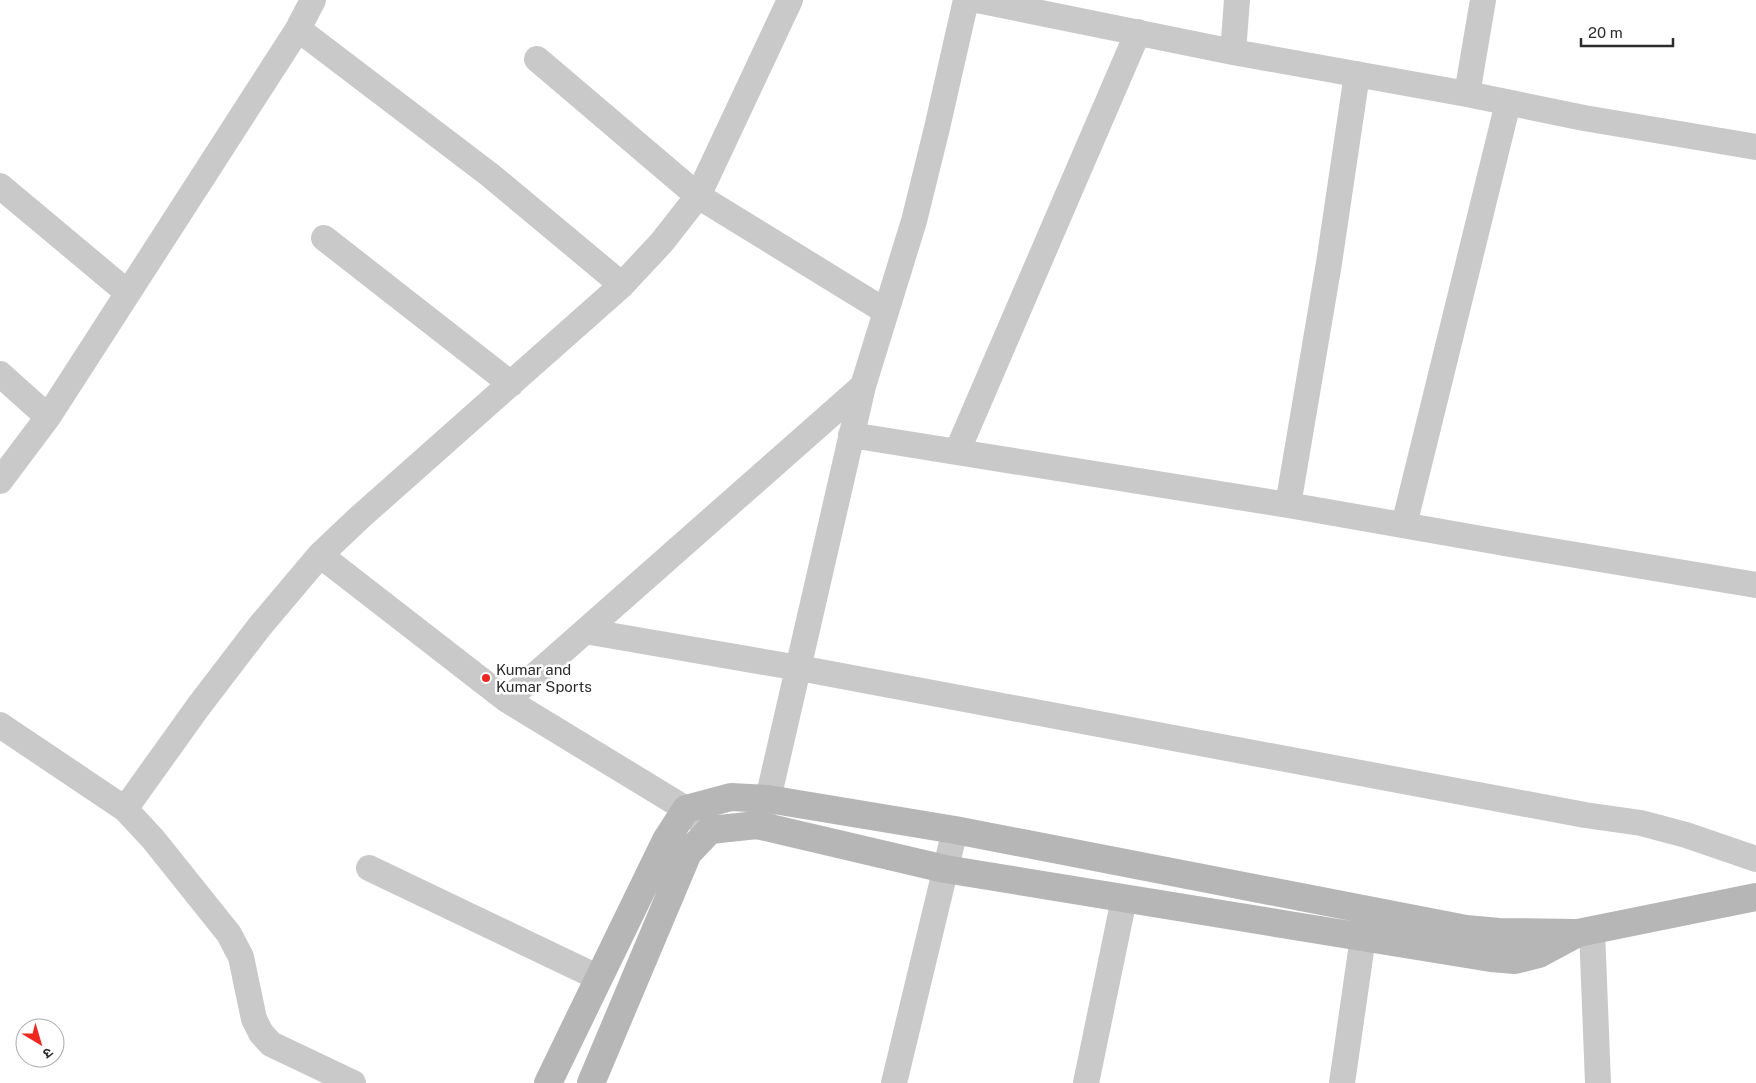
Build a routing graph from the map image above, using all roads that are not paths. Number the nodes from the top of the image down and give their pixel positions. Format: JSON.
{"nodes":[{"id":1,"x":313,"y":0,"type":"edge"},
{"id":2,"x":790,"y":0,"type":"edge"},
{"id":3,"x":966,"y":0,"type":"edge"},
{"id":4,"x":976,"y":0,"type":"edge"},
{"id":5,"x":1236,"y":0,"type":"edge"},
{"id":6,"x":1483,"y":0,"type":"edge"},
{"id":7,"x":298,"y":29,"type":"junction"},
{"id":8,"x":1138,"y":32,"type":"junction"},
{"id":9,"x":1233,"y":52,"type":"junction"},
{"id":10,"x":537,"y":59,"type":"dead end"},
{"id":11,"x":1357,"y":74,"type":"junction"},
{"id":12,"x":1467,"y":94,"type":"junction"},
{"id":13,"x":1508,"y":103,"type":"junction"},
{"id":14,"x":1756,"y":146,"type":"edge"},
{"id":15,"x":0,"y":186,"type":"edge"},
{"id":16,"x":698,"y":196,"type":"junction"},
{"id":17,"x":324,"y":238,"type":"dead end"},
{"id":18,"x":622,"y":285,"type":"junction"},
{"id":19,"x":128,"y":293,"type":"junction"},
{"id":20,"x":885,"y":311,"type":"junction"},
{"id":21,"x":0,"y":374,"type":"edge"},
{"id":22,"x":511,"y":384,"type":"junction"},
{"id":23,"x":863,"y":386,"type":"junction"},
{"id":24,"x":48,"y":417,"type":"junction"},
{"id":25,"x":851,"y":435,"type":"junction"},
{"id":26,"x":958,"y":452,"type":"junction"},
{"id":27,"x":0,"y":481,"type":"edge"},
{"id":28,"x":1288,"y":505,"type":"junction"},
{"id":29,"x":1404,"y":525,"type":"junction"},
{"id":30,"x":320,"y":555,"type":"junction"},
{"id":31,"x":1756,"y":585,"type":"edge"},
{"id":32,"x":585,"y":631,"type":"junction"},
{"id":33,"x":799,"y":668,"type":"junction"},
{"id":34,"x":507,"y":700,"type":"junction"},
{"id":35,"x":0,"y":725,"type":"edge"},
{"id":36,"x":768,"y":799,"type":"junction"},
{"id":37,"x":686,"y":809,"type":"junction"},
{"id":38,"x":125,"y":810,"type":"junction"},
{"id":39,"x":757,"y":825,"type":"junction"},
{"id":40,"x":710,"y":830,"type":"junction"},
{"id":41,"x":954,"y":830,"type":"junction"},
{"id":42,"x":1756,"y":859,"type":"edge"},
{"id":43,"x":369,"y":868,"type":"dead end"},
{"id":44,"x":945,"y":869,"type":"junction"},
{"id":45,"x":1756,"y":897,"type":"edge"},
{"id":46,"x":1124,"y":899,"type":"junction"},
{"id":47,"x":1585,"y":932,"type":"junction"},
{"id":48,"x":1363,"y":937,"type":"junction"},
{"id":49,"x":599,"y":978,"type":"junction"},
{"id":50,"x":353,"y":1083,"type":"edge"},
{"id":51,"x":548,"y":1083,"type":"edge"},
{"id":52,"x":591,"y":1083,"type":"edge"},
{"id":53,"x":894,"y":1083,"type":"edge"},
{"id":54,"x":1086,"y":1083,"type":"edge"},
{"id":55,"x":1342,"y":1083,"type":"edge"},
{"id":56,"x":1598,"y":1083,"type":"edge"}],
"edges":[{"from":1,"to":7,"type":"street"},
{"from":2,"to":16,"type":"street"},
{"from":3,"to":20,"type":"street"},
{"from":4,"to":8,"type":"street"},
{"from":5,"to":9,"type":"street"},
{"from":6,"to":12,"type":"street"},
{"from":7,"to":18,"type":"street"},
{"from":7,"to":19,"type":"street"},
{"from":8,"to":9,"type":"street"},
{"from":8,"to":26,"type":"street"},
{"from":9,"to":11,"type":"street"},
{"from":10,"to":16,"type":"street"},
{"from":11,"to":12,"type":"street"},
{"from":11,"to":28,"type":"street"},
{"from":12,"to":13,"type":"street"},
{"from":13,"to":14,"type":"street"},
{"from":13,"to":29,"type":"street"},
{"from":15,"to":19,"type":"street"},
{"from":16,"to":18,"type":"street"},
{"from":16,"to":20,"type":"street"},
{"from":17,"to":22,"type":"street"},
{"from":18,"to":22,"type":"street"},
{"from":19,"to":24,"type":"street"},
{"from":20,"to":23,"type":"street"},
{"from":21,"to":24,"type":"street"},
{"from":22,"to":30,"type":"street"},
{"from":23,"to":25,"type":"street"},
{"from":23,"to":32,"type":"street"},
{"from":24,"to":27,"type":"street"},
{"from":25,"to":26,"type":"street"},
{"from":25,"to":33,"type":"street"},
{"from":26,"to":28,"type":"street"},
{"from":28,"to":29,"type":"street"},
{"from":29,"to":31,"type":"street"},
{"from":30,"to":34,"type":"street"},
{"from":30,"to":38,"type":"street"},
{"from":32,"to":33,"type":"street"},
{"from":32,"to":34,"type":"street"},
{"from":33,"to":36,"type":"street"},
{"from":33,"to":42,"type":"street"},
{"from":34,"to":37,"type":"street"},
{"from":35,"to":38,"type":"street"},
{"from":36,"to":37,"type":"street"},
{"from":36,"to":39,"type":"street"},
{"from":36,"to":41,"type":"street"},
{"from":37,"to":40,"type":"street"},
{"from":37,"to":49,"type":"street"},
{"from":38,"to":50,"type":"street"},
{"from":39,"to":40,"type":"street"},
{"from":39,"to":44,"type":"street"},
{"from":40,"to":52,"type":"street"},
{"from":41,"to":44,"type":"street"},
{"from":41,"to":47,"type":"street"},
{"from":43,"to":49,"type":"street"},
{"from":44,"to":46,"type":"street"},
{"from":44,"to":53,"type":"street"},
{"from":45,"to":47,"type":"street"},
{"from":46,"to":48,"type":"street"},
{"from":46,"to":54,"type":"street"},
{"from":47,"to":48,"type":"street"},
{"from":47,"to":56,"type":"street"},
{"from":48,"to":55,"type":"street"},
{"from":49,"to":51,"type":"street"}]}
